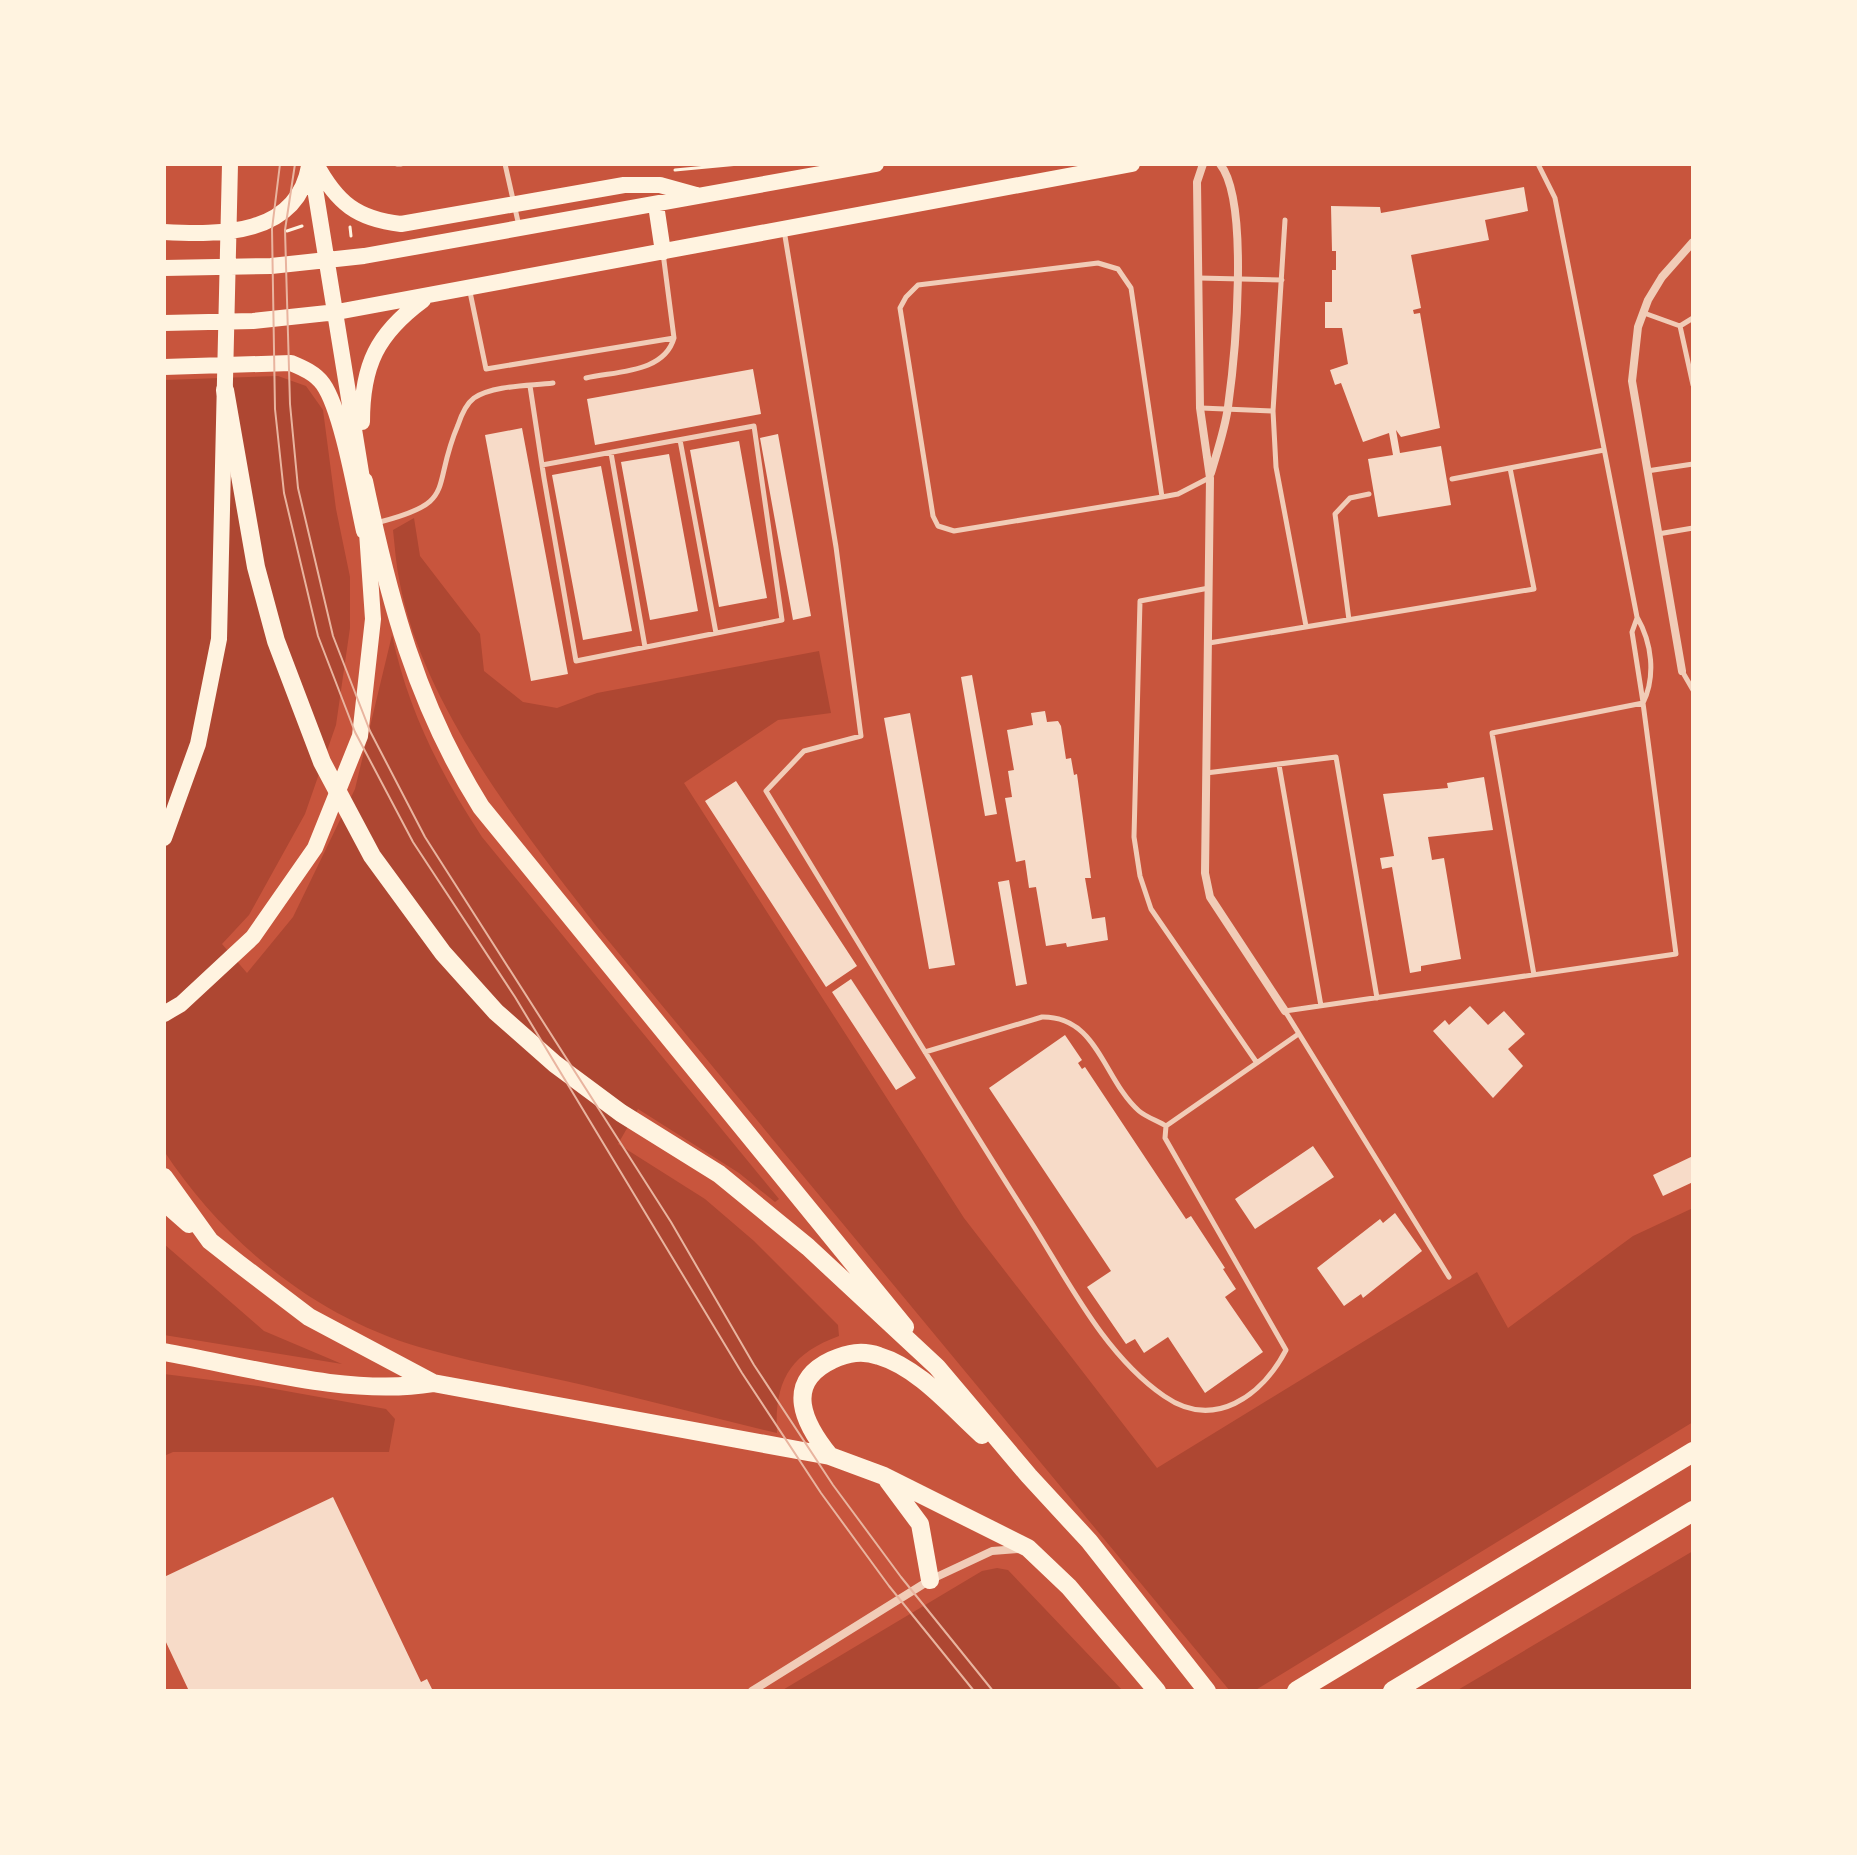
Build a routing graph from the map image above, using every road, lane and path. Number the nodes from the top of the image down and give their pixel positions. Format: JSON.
{"nodes":[{"id":1,"x":230,"y":164,"type":"edge"},
{"id":2,"x":312,"y":164,"type":"edge"},
{"id":3,"x":505,"y":164,"type":"edge"},
{"id":4,"x":876,"y":164,"type":"edge"},
{"id":5,"x":1132,"y":164,"type":"edge"},
{"id":6,"x":1203,"y":164,"type":"edge"},
{"id":7,"x":1220,"y":164,"type":"edge"},
{"id":8,"x":1538,"y":164,"type":"edge"},
{"id":9,"x":701,"y":197,"type":"junction"},
{"id":10,"x":516,"y":205,"type":"junction"},
{"id":11,"x":656,"y":205,"type":"junction"},
{"id":12,"x":1285,"y":220,"type":"dead end"},
{"id":13,"x":784,"y":230,"type":"junction"},
{"id":14,"x":520,"y":231,"type":"junction"},
{"id":15,"x":164,"y":232,"type":"edge"},
{"id":16,"x":1693,"y":242,"type":"edge"},
{"id":17,"x":663,"y":252,"type":"junction"},
{"id":18,"x":328,"y":259,"type":"junction"},
{"id":19,"x":164,"y":268,"type":"edge"},
{"id":20,"x":1198,"y":278,"type":"junction"},
{"id":21,"x":1237,"y":279,"type":"junction"},
{"id":22,"x":1282,"y":280,"type":"junction"},
{"id":23,"x":469,"y":288,"type":"junction"},
{"id":24,"x":429,"y":296,"type":"junction"},
{"id":25,"x":337,"y":312,"type":"junction"},
{"id":26,"x":1643,"y":312,"type":"junction"},
{"id":27,"x":1693,"y":318,"type":"edge"},
{"id":28,"x":164,"y":323,"type":"edge"},
{"id":29,"x":1680,"y":326,"type":"junction"},
{"id":30,"x":674,"y":338,"type":"junction"},
{"id":31,"x":164,"y":367,"type":"edge"},
{"id":32,"x":586,"y":378,"type":"dead end"},
{"id":33,"x":553,"y":383,"type":"dead end"},
{"id":34,"x":1693,"y":385,"type":"edge"},
{"id":35,"x":530,"y":386,"type":"junction"},
{"id":36,"x":225,"y":390,"type":"junction"},
{"id":37,"x":1200,"y":408,"type":"junction"},
{"id":38,"x":1228,"y":409,"type":"junction"},
{"id":39,"x":1273,"y":411,"type":"junction"},
{"id":40,"x":680,"y":440,"type":"junction"},
{"id":41,"x":1604,"y":450,"type":"junction"},
{"id":42,"x":611,"y":453,"type":"junction"},
{"id":43,"x":1693,"y":464,"type":"edge"},
{"id":44,"x":542,"y":465,"type":"junction"},
{"id":45,"x":1510,"y":468,"type":"junction"},
{"id":46,"x":1646,"y":471,"type":"junction"},
{"id":47,"x":363,"y":474,"type":"junction"},
{"id":48,"x":1210,"y":478,"type":"junction"},
{"id":49,"x":1452,"y":479,"type":"dead end"},
{"id":50,"x":1369,"y":494,"type":"dead end"},
{"id":51,"x":1162,"y":497,"type":"junction"},
{"id":52,"x":367,"y":525,"type":"junction"},
{"id":53,"x":1693,"y":528,"type":"edge"},
{"id":54,"x":1658,"y":534,"type":"junction"},
{"id":55,"x":1210,"y":588,"type":"junction"},
{"id":56,"x":1637,"y":617,"type":"junction"},
{"id":57,"x":1349,"y":620,"type":"junction"},
{"id":58,"x":1306,"y":626,"type":"junction"},
{"id":59,"x":716,"y":633,"type":"junction"},
{"id":60,"x":1209,"y":643,"type":"junction"},
{"id":61,"x":645,"y":647,"type":"junction"},
{"id":62,"x":1682,"y":671,"type":"joint"},
{"id":63,"x":1693,"y":690,"type":"edge"},
{"id":64,"x":1643,"y":703,"type":"junction"},
{"id":65,"x":1279,"y":765,"type":"junction"},
{"id":66,"x":1205,"y":773,"type":"junction"},
{"id":67,"x":164,"y":838,"type":"edge"},
{"id":68,"x":1534,"y":975,"type":"junction"},
{"id":69,"x":1377,"y":998,"type":"junction"},
{"id":70,"x":1321,"y":1006,"type":"junction"},
{"id":71,"x":1285,"y":1011,"type":"junction"},
{"id":72,"x":164,"y":1014,"type":"edge"},
{"id":73,"x":1297,"y":1035,"type":"junction"},
{"id":74,"x":925,"y":1052,"type":"junction"},
{"id":75,"x":1257,"y":1063,"type":"junction"},
{"id":76,"x":1166,"y":1126,"type":"junction"},
{"id":77,"x":164,"y":1177,"type":"edge"},
{"id":78,"x":164,"y":1202,"type":"edge"},
{"id":79,"x":210,"y":1241,"type":"junction"},
{"id":80,"x":1449,"y":1277,"type":"dead end"},
{"id":81,"x":164,"y":1352,"type":"edge"},
{"id":82,"x":937,"y":1367,"type":"junction"},
{"id":83,"x":433,"y":1383,"type":"junction"},
{"id":84,"x":1693,"y":1452,"type":"edge"},
{"id":85,"x":830,"y":1456,"type":"junction"},
{"id":86,"x":884,"y":1476,"type":"junction"},
{"id":87,"x":1029,"y":1476,"type":"junction"},
{"id":88,"x":1693,"y":1511,"type":"edge"},
{"id":89,"x":1028,"y":1548,"type":"junction"},
{"id":90,"x":930,"y":1580,"type":"junction"},
{"id":91,"x":752,"y":1691,"type":"edge"},
{"id":92,"x":1157,"y":1691,"type":"edge"},
{"id":93,"x":1207,"y":1691,"type":"edge"},
{"id":94,"x":1297,"y":1691,"type":"edge"},
{"id":95,"x":1393,"y":1691,"type":"edge"}],
"edges":[{"from":1,"to":36,"type":"main road"},
{"from":2,"to":10,"type":"main road"},
{"from":2,"to":15,"type":"main road"},
{"from":2,"to":18,"type":"main road"},
{"from":3,"to":10,"type":"lane"},
{"from":4,"to":9,"type":"main road"},
{"from":5,"to":13,"type":"main road"},
{"from":6,"to":20,"type":"street"},
{"from":7,"to":21,"type":"street"},
{"from":8,"to":41,"type":"lane"},
{"from":9,"to":10,"type":"main road"},
{"from":9,"to":11,"type":"main road"},
{"from":10,"to":14,"type":"lane"},
{"from":11,"to":14,"type":"main road"},
{"from":11,"to":17,"type":"main road"},
{"from":12,"to":22,"type":"lane"},
{"from":13,"to":17,"type":"main road"},
{"from":13,"to":74,"type":"lane"},
{"from":14,"to":18,"type":"main road"},
{"from":16,"to":26,"type":"street"},
{"from":17,"to":23,"type":"main road"},
{"from":17,"to":30,"type":"lane"},
{"from":18,"to":19,"type":"main road"},
{"from":18,"to":25,"type":"main road"},
{"from":20,"to":21,"type":"lane"},
{"from":20,"to":37,"type":"street"},
{"from":21,"to":22,"type":"lane"},
{"from":21,"to":38,"type":"street"},
{"from":22,"to":39,"type":"lane"},
{"from":23,"to":24,"type":"main road"},
{"from":23,"to":30,"type":"lane"},
{"from":24,"to":25,"type":"main road"},
{"from":24,"to":47,"type":"main road"},
{"from":25,"to":28,"type":"main road"},
{"from":25,"to":47,"type":"main road"},
{"from":26,"to":29,"type":"lane"},
{"from":26,"to":46,"type":"street"},
{"from":27,"to":29,"type":"lane"},
{"from":29,"to":34,"type":"lane"},
{"from":30,"to":32,"type":"lane"},
{"from":31,"to":52,"type":"main road"},
{"from":33,"to":35,"type":"lane"},
{"from":35,"to":44,"type":"lane"},
{"from":35,"to":52,"type":"lane"},
{"from":36,"to":67,"type":"main road"},
{"from":36,"to":82,"type":"highway"},
{"from":37,"to":38,"type":"lane"},
{"from":37,"to":48,"type":"street"},
{"from":38,"to":39,"type":"lane"},
{"from":38,"to":48,"type":"street"},
{"from":39,"to":58,"type":"lane"},
{"from":40,"to":42,"type":"lane"},
{"from":40,"to":59,"type":"lane"},
{"from":40,"to":59,"type":"lane"},
{"from":41,"to":45,"type":"lane"},
{"from":41,"to":56,"type":"lane"},
{"from":42,"to":44,"type":"lane"},
{"from":42,"to":61,"type":"lane"},
{"from":43,"to":46,"type":"lane"},
{"from":44,"to":61,"type":"lane"},
{"from":45,"to":49,"type":"lane"},
{"from":45,"to":57,"type":"lane"},
{"from":46,"to":54,"type":"street"},
{"from":47,"to":52,"type":"highway"},
{"from":48,"to":51,"type":"lane"},
{"from":48,"to":55,"type":"street"},
{"from":50,"to":57,"type":"lane"},
{"from":51,"to":51,"type":"lane"},
{"from":52,"to":72,"type":"main road"},
{"from":52,"to":82,"type":"highway"},
{"from":53,"to":54,"type":"lane"},
{"from":54,"to":62,"type":"street"},
{"from":55,"to":60,"type":"street"},
{"from":55,"to":75,"type":"lane"},
{"from":56,"to":64,"type":"lane"},
{"from":56,"to":64,"type":"lane"},
{"from":57,"to":58,"type":"lane"},
{"from":58,"to":60,"type":"lane"},
{"from":59,"to":61,"type":"lane"},
{"from":60,"to":66,"type":"street"},
{"from":62,"to":63,"type":"lane"},
{"from":64,"to":68,"type":"lane"},
{"from":64,"to":68,"type":"lane"},
{"from":65,"to":66,"type":"lane"},
{"from":65,"to":69,"type":"lane"},
{"from":65,"to":70,"type":"lane"},
{"from":66,"to":71,"type":"street"},
{"from":68,"to":69,"type":"lane"},
{"from":69,"to":70,"type":"lane"},
{"from":70,"to":71,"type":"lane"},
{"from":71,"to":73,"type":"lane"},
{"from":73,"to":75,"type":"lane"},
{"from":73,"to":80,"type":"lane"},
{"from":74,"to":76,"type":"lane"},
{"from":74,"to":76,"type":"lane"},
{"from":75,"to":76,"type":"lane"},
{"from":77,"to":79,"type":"highway"},
{"from":78,"to":79,"type":"highway"},
{"from":79,"to":83,"type":"highway"},
{"from":81,"to":83,"type":"highway"},
{"from":82,"to":87,"type":"highway"},
{"from":83,"to":85,"type":"highway"},
{"from":84,"to":94,"type":"highway"},
{"from":85,"to":86,"type":"highway"},
{"from":85,"to":87,"type":"highway"},
{"from":86,"to":89,"type":"highway"},
{"from":86,"to":90,"type":"highway"},
{"from":87,"to":93,"type":"highway"},
{"from":88,"to":95,"type":"highway"},
{"from":89,"to":90,"type":"street"},
{"from":89,"to":92,"type":"highway"},
{"from":90,"to":91,"type":"street"}]}
